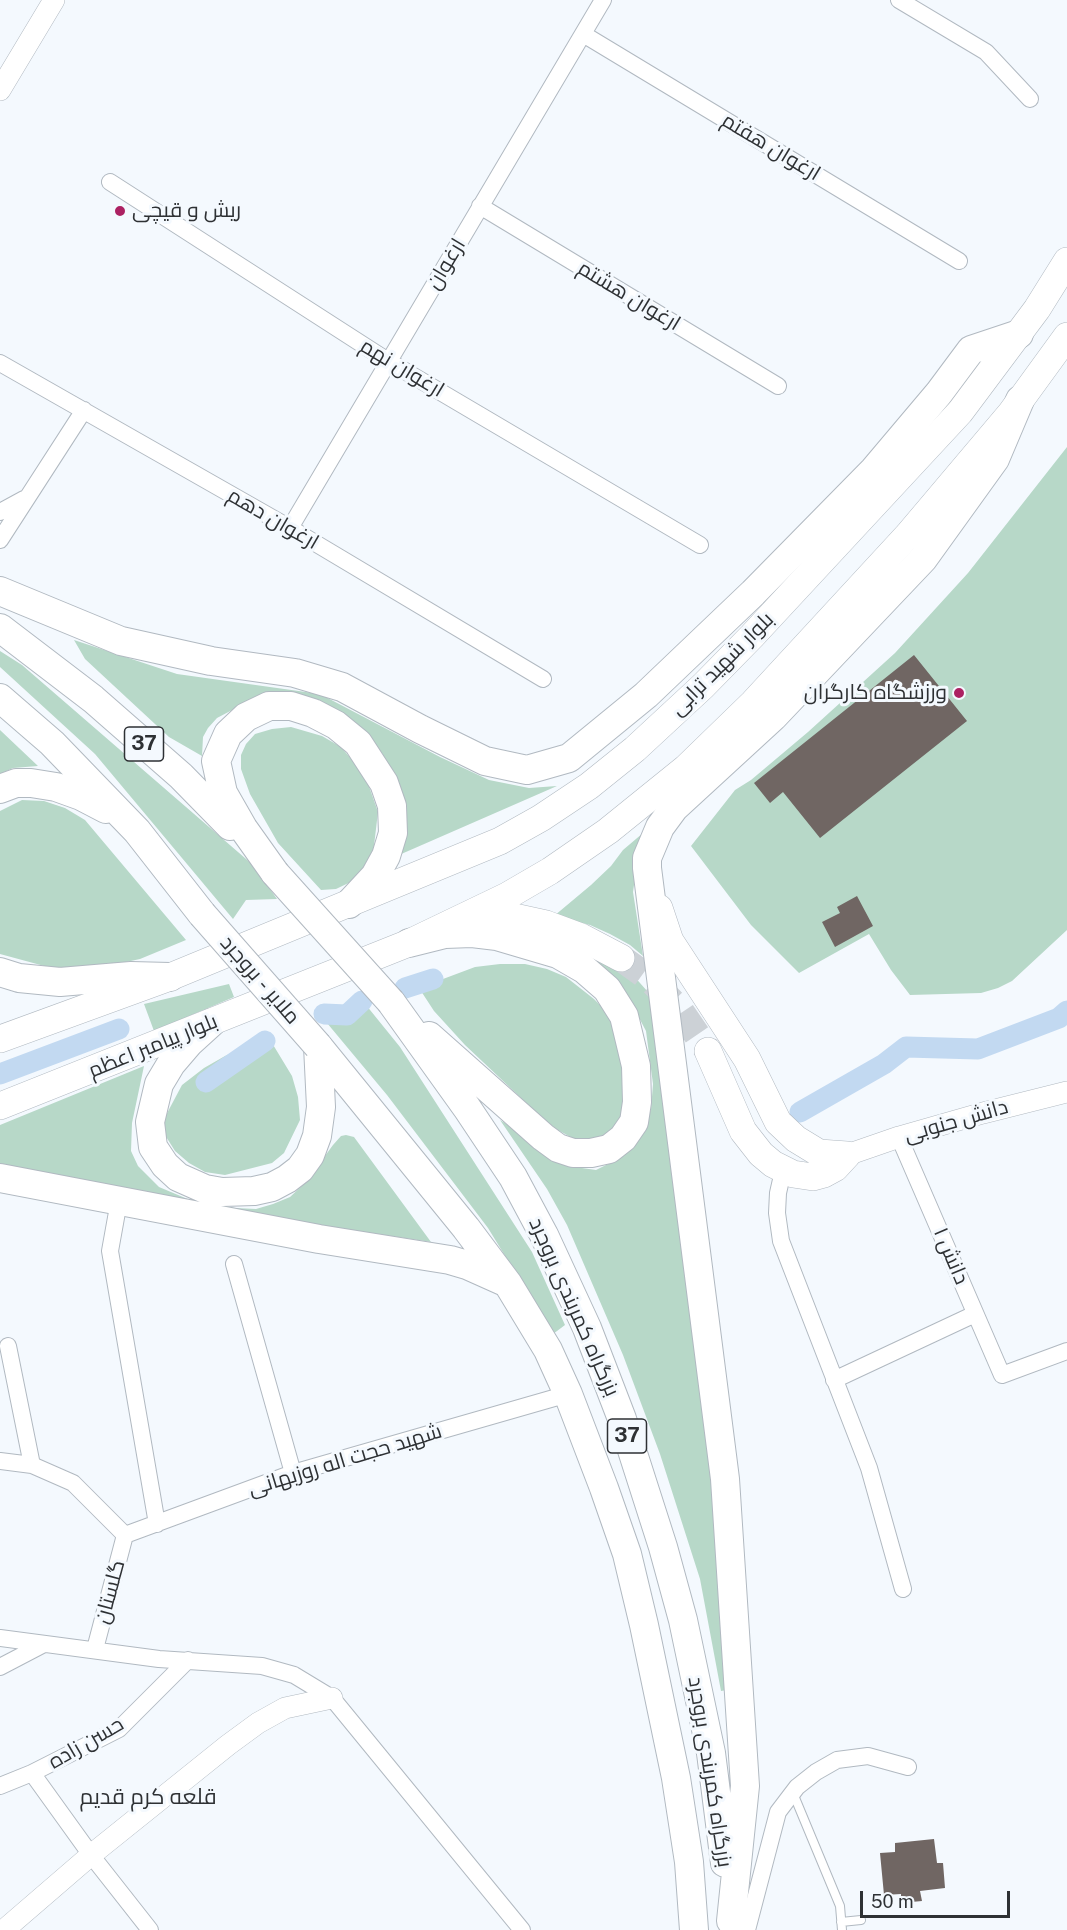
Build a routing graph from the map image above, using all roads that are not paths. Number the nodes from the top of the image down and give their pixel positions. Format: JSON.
{"nodes":[{"id":1,"x":54,"y":0,"type":"edge"},
{"id":2,"x":603,"y":0,"type":"edge"},
{"id":3,"x":899,"y":0,"type":"edge"},
{"id":4,"x":583,"y":34,"type":"junction"},
{"id":5,"x":3,"y":77,"type":"edge"},
{"id":6,"x":1030,"y":99,"type":"dead end"},
{"id":7,"x":110,"y":182,"type":"dead end"},
{"id":8,"x":480,"y":207,"type":"junction"},
{"id":9,"x":959,"y":261,"type":"dead end"},
{"id":10,"x":1067,"y":261,"type":"edge"},
{"id":11,"x":1019,"y":334,"type":"junction"},
{"id":12,"x":1067,"y":336,"type":"edge"},
{"id":13,"x":388,"y":361,"type":"junction"},
{"id":14,"x":0,"y":363,"type":"edge"},
{"id":15,"x":778,"y":386,"type":"dead end"},
{"id":16,"x":1020,"y":400,"type":"junction"},
{"id":17,"x":84,"y":410,"type":"junction"},
{"id":18,"x":30,"y":495,"type":"junction"},
{"id":19,"x":0,"y":512,"type":"edge"},
{"id":20,"x":290,"y":528,"type":"junction"},
{"id":21,"x":0,"y":540,"type":"edge"},
{"id":22,"x":700,"y":545,"type":"dead end"},
{"id":23,"x":0,"y":591,"type":"edge"},
{"id":24,"x":0,"y":628,"type":"edge"},
{"id":25,"x":543,"y":679,"type":"dead end"},
{"id":26,"x":0,"y":698,"type":"edge"},
{"id":27,"x":0,"y":789,"type":"edge"},
{"id":28,"x":137,"y":831,"type":"junction"},
{"id":29,"x":647,"y":868,"type":"junction"},
{"id":30,"x":275,"y":873,"type":"junction"},
{"id":31,"x":349,"y":904,"type":"junction"},
{"id":32,"x":474,"y":912,"type":"junction"},
{"id":33,"x":409,"y":943,"type":"junction"},
{"id":34,"x":621,"y":958,"type":"tunnel mouth"},
{"id":35,"x":0,"y":972,"type":"edge"},
{"id":36,"x":171,"y":977,"type":"junction"},
{"id":37,"x":391,"y":1002,"type":"junction"},
{"id":38,"x":211,"y":1023,"type":"junction"},
{"id":39,"x":0,"y":1039,"type":"edge"},
{"id":40,"x":318,"y":1046,"type":"junction"},
{"id":41,"x":708,"y":1051,"type":"tunnel mouth"},
{"id":42,"x":1067,"y":1092,"type":"edge"},
{"id":43,"x":0,"y":1106,"type":"edge"},
{"id":44,"x":899,"y":1137,"type":"junction"},
{"id":45,"x":847,"y":1155,"type":"junction"},
{"id":46,"x":783,"y":1171,"type":"junction"},
{"id":47,"x":0,"y":1178,"type":"edge"},
{"id":48,"x":119,"y":1200,"type":"junction"},
{"id":49,"x":234,"y":1264,"type":"dead end"},
{"id":50,"x":508,"y":1284,"type":"junction"},
{"id":51,"x":975,"y":1314,"type":"junction"},
{"id":52,"x":8,"y":1346,"type":"dead end"},
{"id":53,"x":1067,"y":1351,"type":"edge"},
{"id":54,"x":834,"y":1380,"type":"junction"},
{"id":55,"x":568,"y":1394,"type":"junction"},
{"id":56,"x":0,"y":1461,"type":"edge"},
{"id":57,"x":32,"y":1465,"type":"junction"},
{"id":58,"x":293,"y":1473,"type":"junction"},
{"id":59,"x":156,"y":1524,"type":"junction"},
{"id":60,"x":125,"y":1535,"type":"junction"},
{"id":61,"x":903,"y":1589,"type":"dead end"},
{"id":62,"x":0,"y":1638,"type":"edge"},
{"id":63,"x":44,"y":1644,"type":"junction"},
{"id":64,"x":95,"y":1649,"type":"junction"},
{"id":65,"x":188,"y":1660,"type":"junction"},
{"id":66,"x":0,"y":1667,"type":"edge"},
{"id":67,"x":332,"y":1698,"type":"junction"},
{"id":68,"x":908,"y":1767,"type":"dead end"},
{"id":69,"x":32,"y":1773,"type":"junction"},
{"id":70,"x":0,"y":1786,"type":"edge"},
{"id":71,"x":792,"y":1792,"type":"junction"},
{"id":72,"x":91,"y":1855,"type":"junction"},
{"id":73,"x":861,"y":1920,"type":"dead end"},
{"id":74,"x":841,"y":1926,"type":"edge"},
{"id":75,"x":736,"y":1927,"type":"edge"},
{"id":76,"x":4,"y":1930,"type":"edge"},
{"id":77,"x":150,"y":1930,"type":"edge"},
{"id":78,"x":522,"y":1930,"type":"edge"},
{"id":79,"x":694,"y":1930,"type":"edge"}],
"edges":[{"from":1,"to":5,"type":"street"},
{"from":2,"to":4,"type":"street","name":"ارغوان"},
{"from":3,"to":6,"type":"street"},
{"from":4,"to":8,"type":"street","name":"ارغوان"},
{"from":4,"to":9,"type":"street","name":"ارغوان هفتم"},
{"from":7,"to":13,"type":"street","name":"ارغوان نهم"},
{"from":8,"to":13,"type":"street","name":"ارغوان"},
{"from":8,"to":15,"type":"street","name":"ارغوان هشتم"},
{"from":10,"to":11,"type":"main road","name":"بلوار شهید ترابی"},
{"from":11,"to":23,"type":"highway"},
{"from":11,"to":31,"type":"main road","name":"بلوار شهید ترابی"},
{"from":12,"to":16,"type":"main road"},
{"from":13,"to":20,"type":"street","name":"ارغوان"},
{"from":13,"to":22,"type":"street","name":"ارغوان نهم"},
{"from":14,"to":17,"type":"street","name":"ارغوان دهم"},
{"from":16,"to":29,"type":"highway"},
{"from":16,"to":32,"type":"main road"},
{"from":17,"to":18,"type":"street"},
{"from":17,"to":20,"type":"street","name":"ارغوان دهم"},
{"from":18,"to":19,"type":"street"},
{"from":18,"to":21,"type":"street"},
{"from":20,"to":25,"type":"street","name":"ارغوان دهم"},
{"from":24,"to":30,"type":"highway","number":"37"},
{"from":26,"to":28,"type":"highway","number":"37"},
{"from":27,"to":28,"type":"highway"},
{"from":28,"to":40,"type":"highway","name":"ملایر - بروجرد","number":"37","bridge":true},
{"from":29,"to":45,"type":"main road"},
{"from":29,"to":75,"type":"highway"},
{"from":30,"to":31,"type":"highway"},
{"from":30,"to":37,"type":"highway","number":"37","bridge":true},
{"from":31,"to":36,"type":"main road","name":"بلوار شهید ترابی"},
{"from":32,"to":33,"type":"main road"},
{"from":32,"to":34,"type":"main road"},
{"from":33,"to":37,"type":"highway"},
{"from":33,"to":38,"type":"main road","name":"بلوار پیامبر اعظم"},
{"from":35,"to":36,"type":"highway"},
{"from":36,"to":39,"type":"main road"},
{"from":37,"to":75,"type":"highway","name":"بزرگراه کمربندی بروجرد","number":"37"},
{"from":38,"to":40,"type":"highway"},
{"from":38,"to":43,"type":"main road","name":"بلوار پیامبر اعظم"},
{"from":40,"to":50,"type":"highway","name":"بزرگراه کمربندی بروجرد","number":"37"},
{"from":41,"to":46,"type":"main road"},
{"from":42,"to":44,"type":"street","name":"دانش جنوبی"},
{"from":44,"to":45,"type":"street","name":"دانش جنوبی"},
{"from":44,"to":51,"type":"street","name":"دانش ۱"},
{"from":45,"to":46,"type":"main road"},
{"from":46,"to":54,"type":"street"},
{"from":47,"to":48,"type":"highway"},
{"from":48,"to":50,"type":"highway"},
{"from":48,"to":59,"type":"street"},
{"from":49,"to":58,"type":"street"},
{"from":50,"to":55,"type":"highway","name":"بزرگراه کمربندی بروجرد","number":"37"},
{"from":51,"to":53,"type":"street","name":"دانش ۱"},
{"from":51,"to":54,"type":"street"},
{"from":52,"to":57,"type":"street"},
{"from":54,"to":61,"type":"street"},
{"from":55,"to":58,"type":"street","name":"شهید حجت اله روزبهانی"},
{"from":55,"to":79,"type":"highway","name":"بزرگراه کمربندی بروجرد","number":"37"},
{"from":56,"to":57,"type":"street"},
{"from":57,"to":60,"type":"street"},
{"from":58,"to":59,"type":"street","name":"شهید حجت اله روزبهانی"},
{"from":59,"to":60,"type":"street","name":"شهید حجت اله روزبهانی"},
{"from":60,"to":64,"type":"street","name":"گلستان"},
{"from":62,"to":63,"type":"street"},
{"from":63,"to":64,"type":"street"},
{"from":63,"to":66,"type":"street"},
{"from":64,"to":65,"type":"street"},
{"from":65,"to":67,"type":"street"},
{"from":65,"to":69,"type":"street","name":"حسن زاده"},
{"from":67,"to":72,"type":"street"},
{"from":67,"to":78,"type":"street"},
{"from":68,"to":71,"type":"street"},
{"from":69,"to":70,"type":"street","name":"حسن زاده"},
{"from":69,"to":72,"type":"street"},
{"from":71,"to":74,"type":"lane"},
{"from":71,"to":75,"type":"street"},
{"from":72,"to":76,"type":"street"},
{"from":72,"to":77,"type":"street"},
{"from":73,"to":74,"type":"lane"}]}
